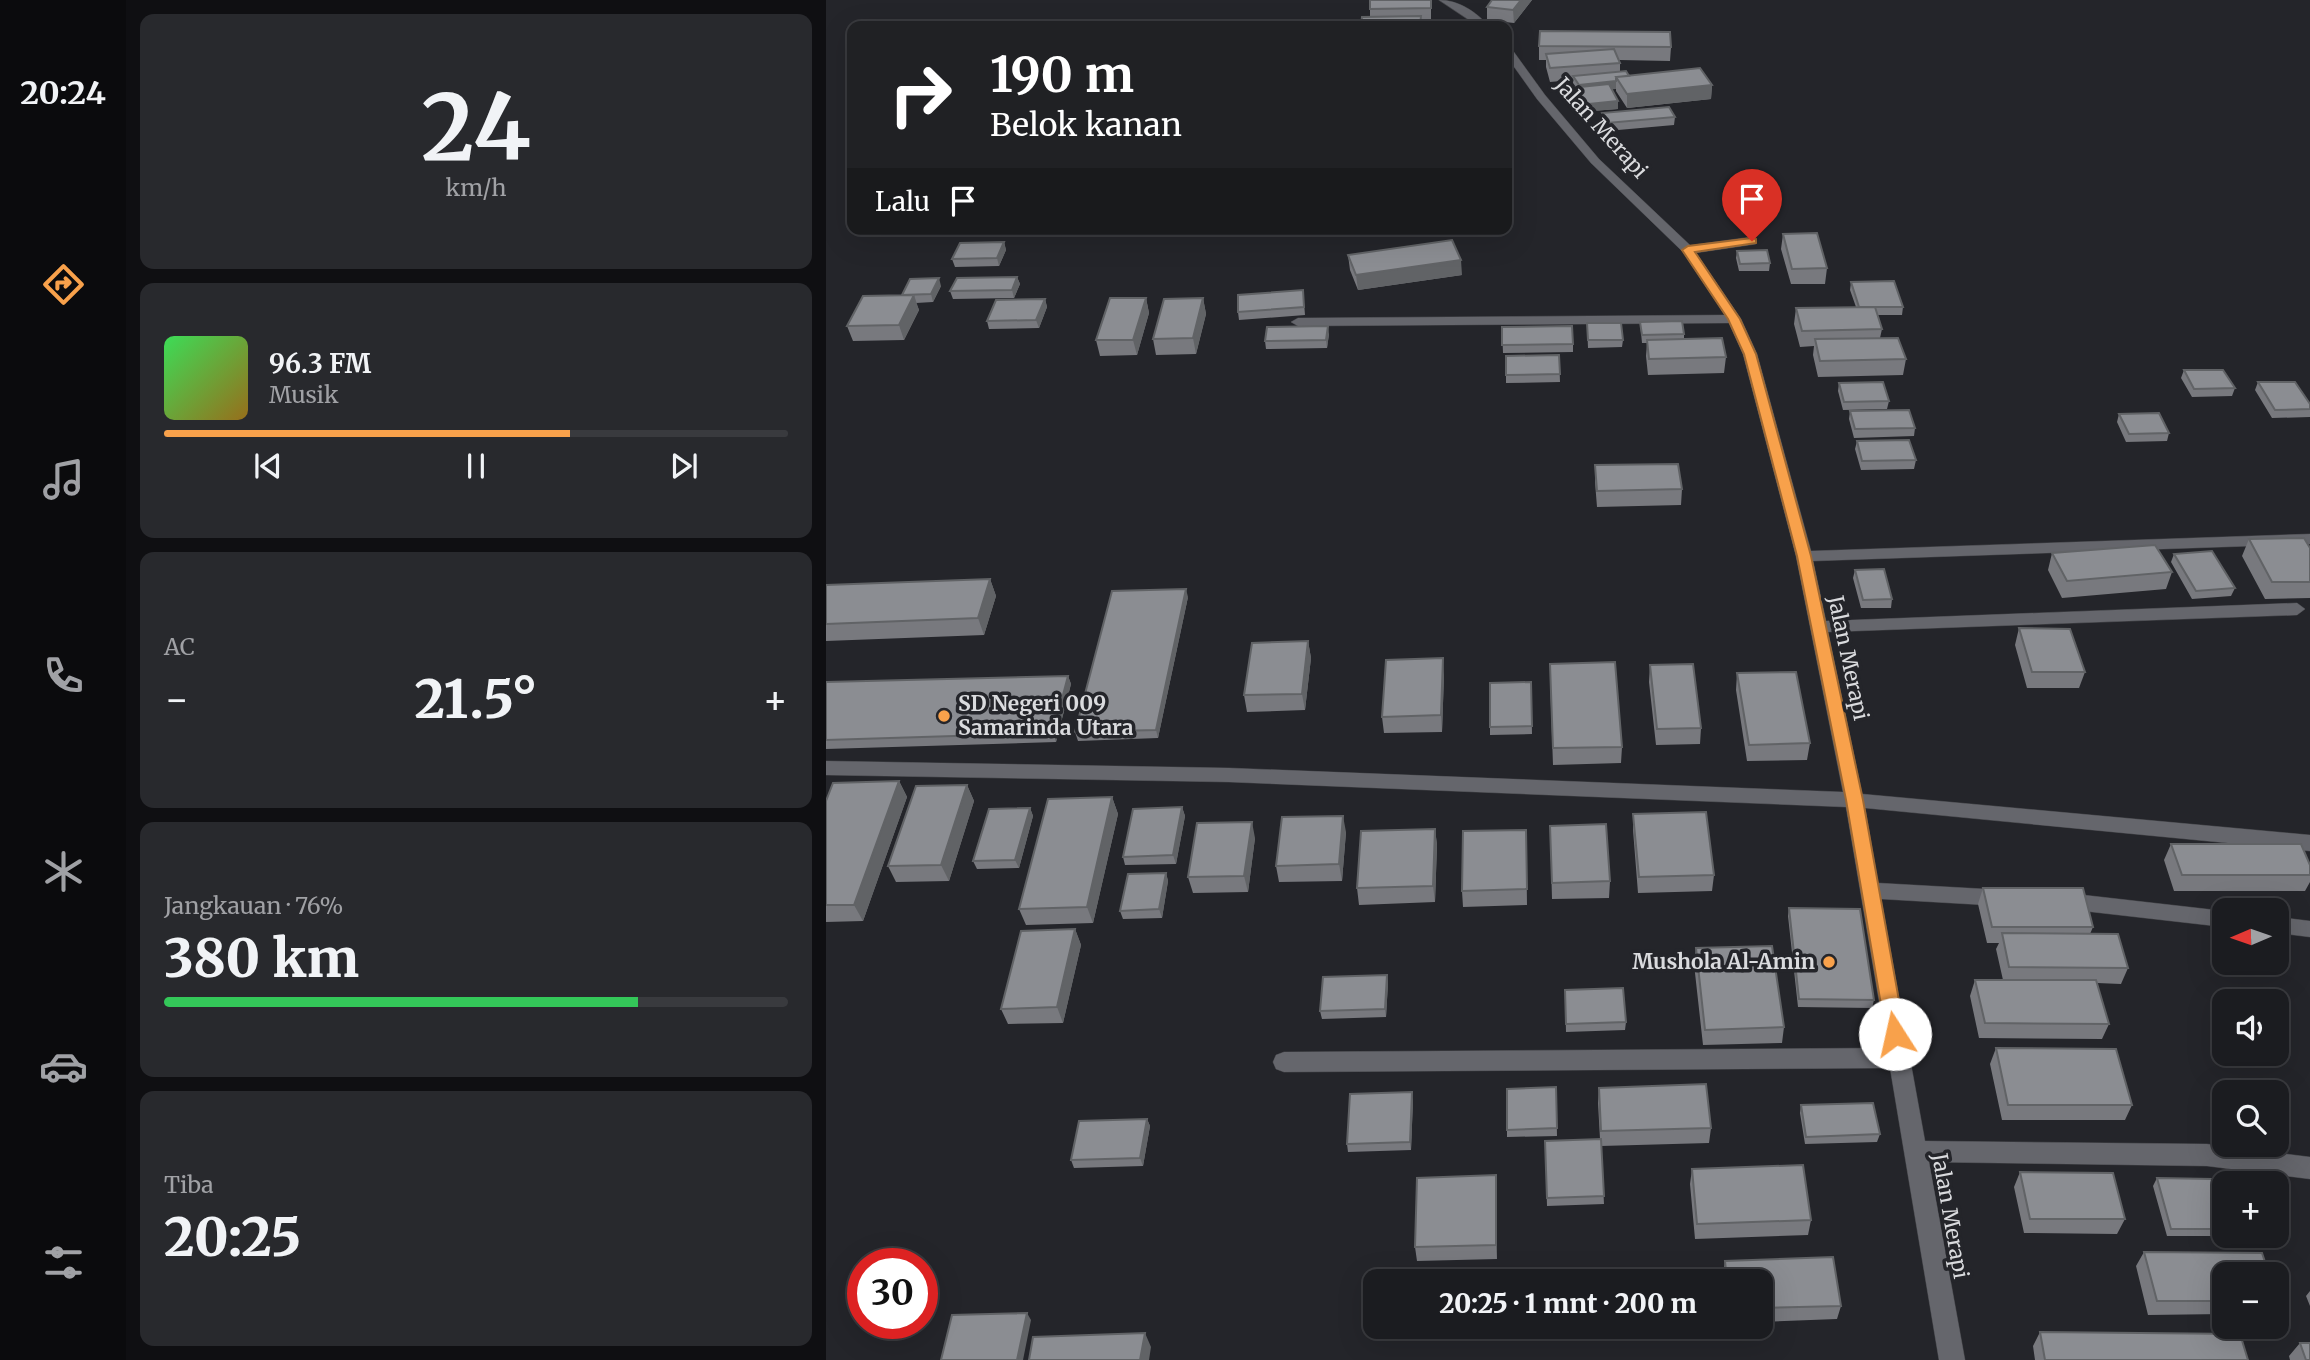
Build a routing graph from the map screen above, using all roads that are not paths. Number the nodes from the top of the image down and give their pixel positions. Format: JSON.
{"nodes":[{"id":1,"x":1444,"y":0,"type":"edge"},
{"id":2,"x":1478,"y":21,"type":"edge"},
{"id":3,"x":1512,"y":57,"type":"edge"},
{"id":4,"x":1752,"y":241,"type":"dead end"},
{"id":5,"x":1688,"y":250,"type":"junction"},
{"id":6,"x":1734,"y":319,"type":"junction"},
{"id":7,"x":1298,"y":322,"type":"dead end"},
{"id":8,"x":2310,"y":539,"type":"edge"},
{"id":9,"x":1804,"y":556,"type":"junction"},
{"id":10,"x":2297,"y":609,"type":"dead end"},
{"id":11,"x":1818,"y":627,"type":"junction"},
{"id":12,"x":826,"y":768,"type":"edge"},
{"id":13,"x":1854,"y":800,"type":"junction"},
{"id":14,"x":2310,"y":843,"type":"edge"},
{"id":15,"x":1870,"y":890,"type":"junction"},
{"id":16,"x":2021,"y":899,"type":"edge"},
{"id":17,"x":2048,"y":900,"type":"edge"},
{"id":18,"x":2212,"y":918,"type":"edge"},
{"id":19,"x":2289,"y":926,"type":"edge"},
{"id":20,"x":2310,"y":929,"type":"edge"},
{"id":21,"x":1900,"y":1058,"type":"junction"},
{"id":22,"x":1284,"y":1062,"type":"dead end"},
{"id":23,"x":1915,"y":1151,"type":"junction"},
{"id":24,"x":2310,"y":1168,"type":"edge"},
{"id":25,"x":1952,"y":1360,"type":"edge"}],
"edges":[{"from":1,"to":2,"type":"street"},
{"from":3,"to":5,"type":"street","name":"Jalan Merapi"},
{"from":4,"to":5,"type":"street"},
{"from":5,"to":6,"type":"street","name":"Jalan Merapi"},
{"from":6,"to":7,"type":"street"},
{"from":6,"to":9,"type":"street","name":"Jalan Merapi"},
{"from":8,"to":9,"type":"street"},
{"from":9,"to":11,"type":"street","name":"Jalan Merapi"},
{"from":10,"to":11,"type":"street"},
{"from":11,"to":13,"type":"street","name":"Jalan Merapi"},
{"from":12,"to":13,"type":"street"},
{"from":13,"to":14,"type":"street"},
{"from":13,"to":15,"type":"street","name":"Jalan Merapi"},
{"from":15,"to":16,"type":"street"},
{"from":15,"to":21,"type":"street","name":"Jalan Merapi"},
{"from":17,"to":18,"type":"street"},
{"from":19,"to":20,"type":"street"},
{"from":21,"to":22,"type":"street"},
{"from":21,"to":23,"type":"street","name":"Jalan Merapi"},
{"from":23,"to":24,"type":"street"},
{"from":23,"to":25,"type":"street","name":"Jalan Merapi"}]}
